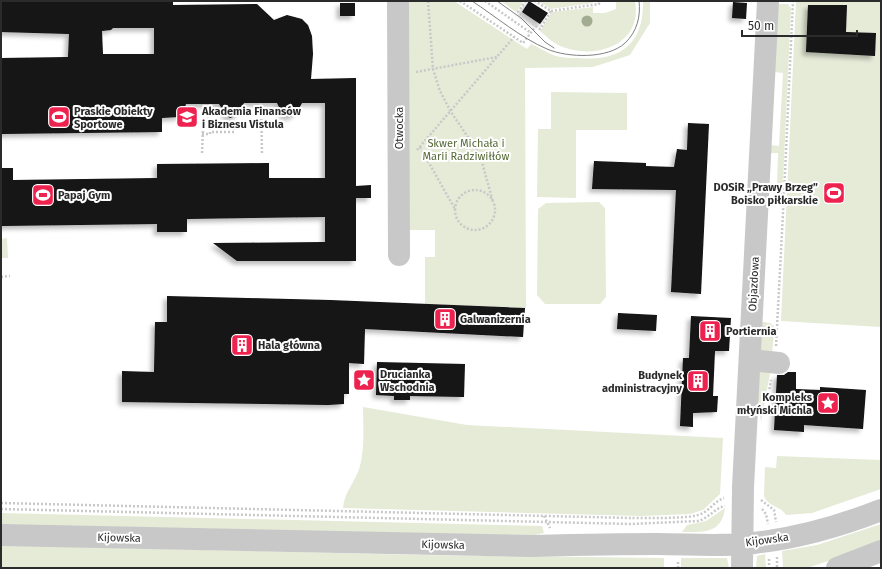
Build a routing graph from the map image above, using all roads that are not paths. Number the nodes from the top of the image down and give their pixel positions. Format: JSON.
{"nodes":[{"id":1,"x":398,"y":1,"type":"edge"},
{"id":2,"x":768,"y":1,"type":"edge"},
{"id":3,"x":399,"y":255,"type":"dead end"},
{"id":4,"x":750,"y":360,"type":"junction"},
{"id":5,"x":779,"y":363,"type":"dead end"},
{"id":6,"x":881,"y":510,"type":"edge"},
{"id":7,"x":1,"y":535,"type":"edge"},
{"id":8,"x":742,"y":544,"type":"junction"},
{"id":9,"x":881,"y":551,"type":"edge"},
{"id":10,"x":742,"y":568,"type":"edge"},
{"id":11,"x":837,"y":568,"type":"edge"}],
"edges":[{"from":1,"to":3,"type":"street","name":"Otwocka"},
{"from":2,"to":4,"type":"street","name":"Objazdowa"},
{"from":4,"to":5,"type":"street"},
{"from":4,"to":8,"type":"street","name":"Objazdowa"},
{"from":6,"to":8,"type":"street","name":"Kijowska"},
{"from":7,"to":8,"type":"street","name":"Kijowska"},
{"from":8,"to":10,"type":"street","name":"Objazdowa"},
{"from":9,"to":11,"type":"street"}]}
